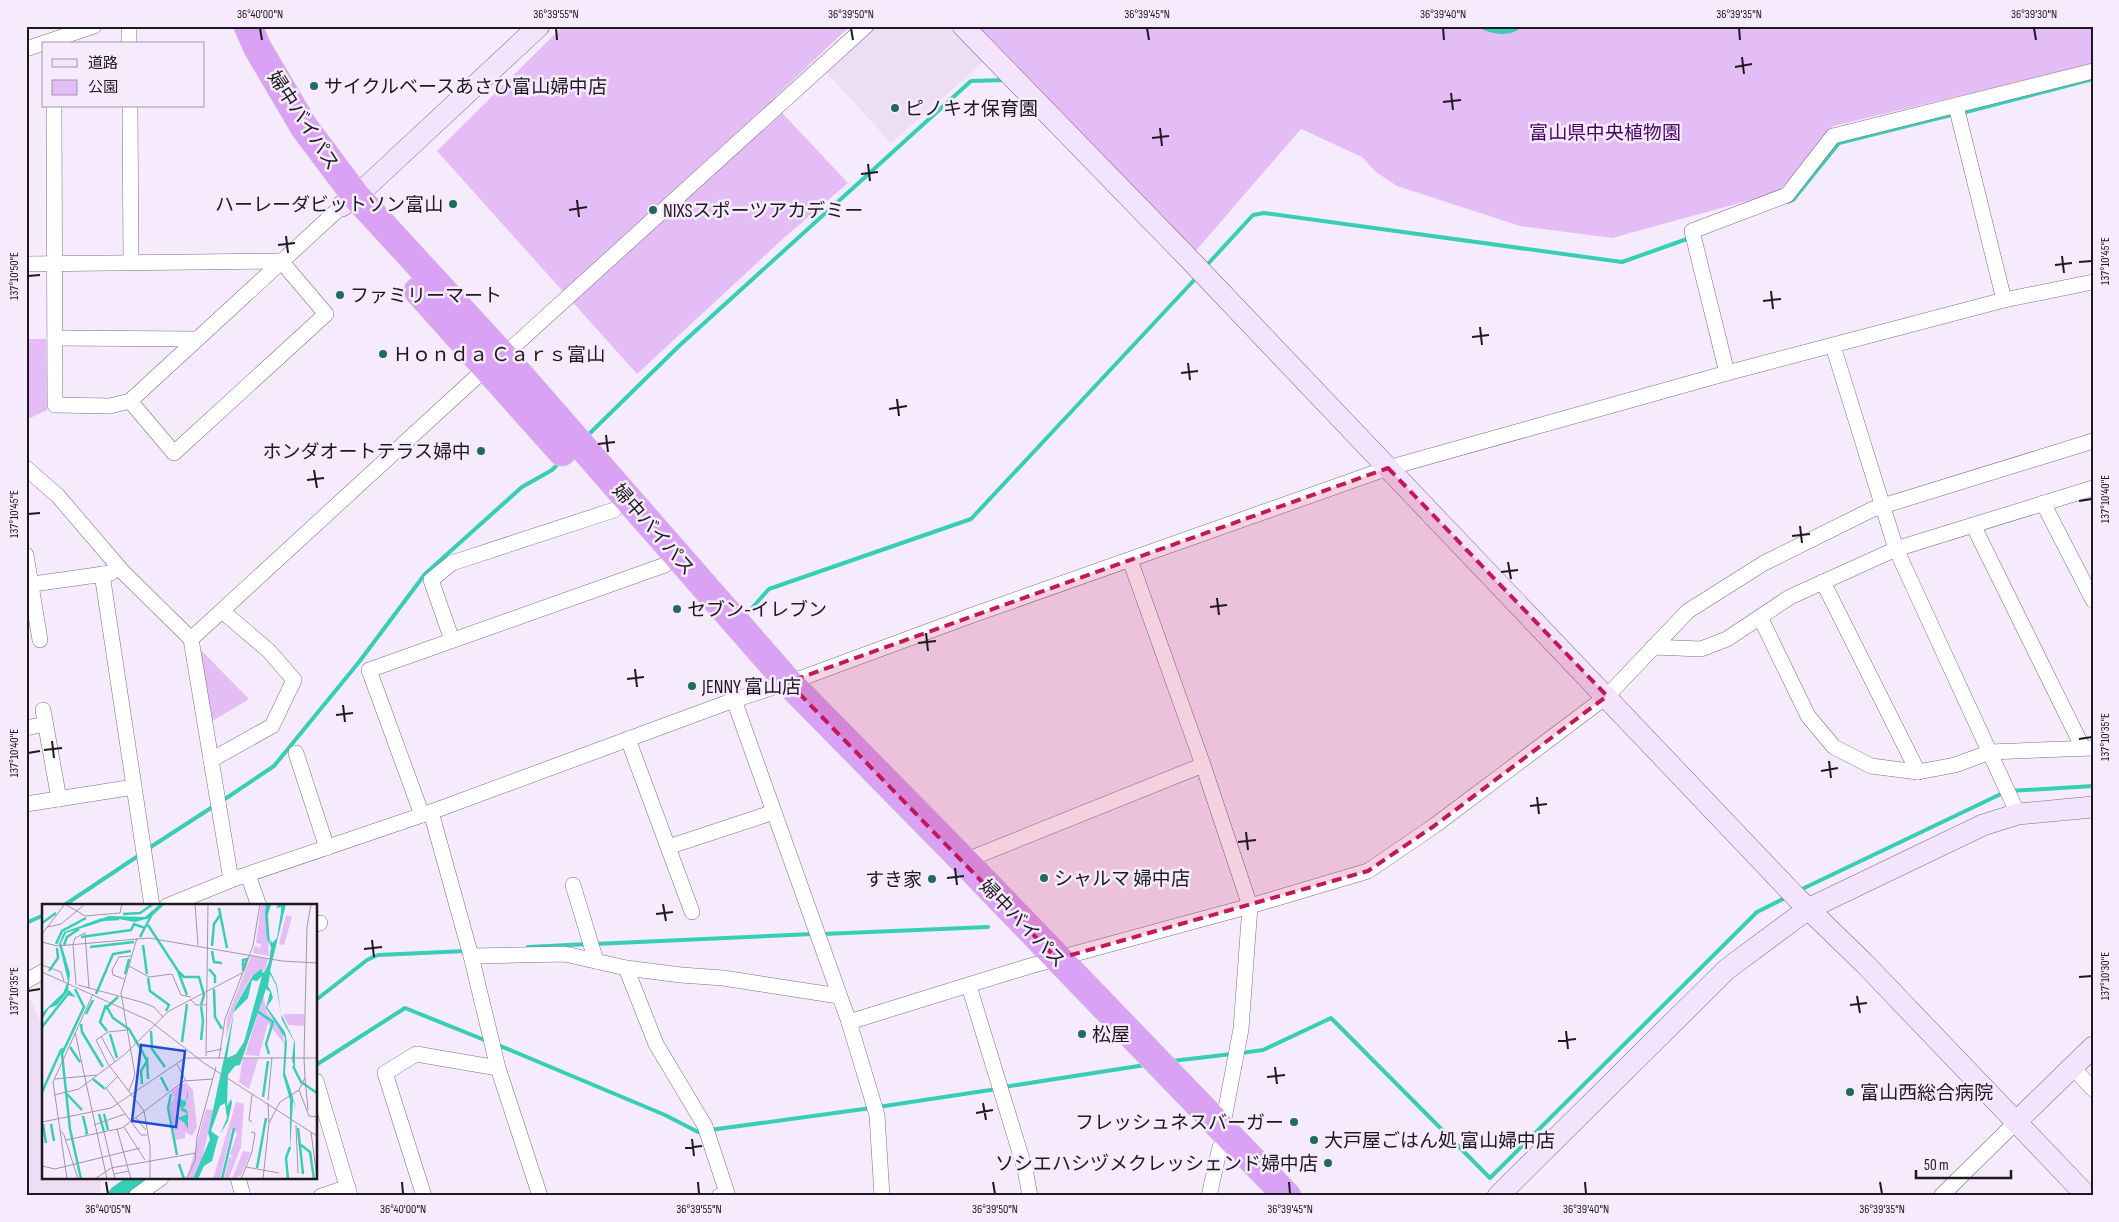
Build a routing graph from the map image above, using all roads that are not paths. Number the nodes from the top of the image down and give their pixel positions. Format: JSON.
{"nodes":[{"id":1,"x":94,"y":26,"type":"edge"},
{"id":2,"x":129,"y":26,"type":"edge"},
{"id":3,"x":230,"y":26,"type":"edge"},
{"id":4,"x":248,"y":26,"type":"edge"},
{"id":5,"x":539,"y":26,"type":"edge"},
{"id":6,"x":866,"y":26,"type":"edge"},
{"id":7,"x":963,"y":26,"type":"edge"},
{"id":8,"x":54,"y":42,"type":"edge"},
{"id":9,"x":129,"y":42,"type":"edge"},
{"id":10,"x":42,"y":45,"type":"edge"},
{"id":11,"x":26,"y":49,"type":"edge"},
{"id":12,"x":2093,"y":71,"type":"edge"},
{"id":13,"x":1956,"y":106,"type":"junction"},
{"id":14,"x":54,"y":108,"type":"edge"},
{"id":15,"x":130,"y":108,"type":"edge"},
{"id":16,"x":349,"y":201,"type":"junction"},
{"id":17,"x":281,"y":261,"type":"junction"},
{"id":18,"x":131,"y":262,"type":"junction"},
{"id":19,"x":53,"y":263,"type":"junction"},
{"id":20,"x":26,"y":264,"type":"edge"},
{"id":21,"x":2093,"y":282,"type":"edge"},
{"id":22,"x":2004,"y":300,"type":"junction"},
{"id":23,"x":55,"y":338,"type":"junction"},
{"id":24,"x":196,"y":339,"type":"junction"},
{"id":25,"x":1833,"y":346,"type":"junction"},
{"id":26,"x":495,"y":362,"type":"junction"},
{"id":27,"x":1727,"y":373,"type":"junction"},
{"id":28,"x":130,"y":401,"type":"junction"},
{"id":29,"x":2093,"y":441,"type":"edge"},
{"id":30,"x":26,"y":468,"type":"edge"},
{"id":31,"x":1388,"y":468,"type":"junction"},
{"id":32,"x":2093,"y":488,"type":"edge"},
{"id":33,"x":2044,"y":503,"type":"junction"},
{"id":34,"x":1882,"y":506,"type":"junction"},
{"id":35,"x":614,"y":510,"type":"junction"},
{"id":36,"x":1972,"y":525,"type":"junction"},
{"id":37,"x":1896,"y":549,"type":"junction"},
{"id":38,"x":26,"y":555,"type":"edge"},
{"id":39,"x":1130,"y":560,"type":"junction"},
{"id":40,"x":665,"y":565,"type":"junction"},
{"id":41,"x":123,"y":572,"type":"junction"},
{"id":42,"x":102,"y":574,"type":"junction"},
{"id":43,"x":1824,"y":582,"type":"junction"},
{"id":44,"x":29,"y":585,"type":"edge"},
{"id":45,"x":2093,"y":600,"type":"edge"},
{"id":46,"x":222,"y":611,"type":"junction"},
{"id":47,"x":1760,"y":617,"type":"junction"},
{"id":48,"x":191,"y":639,"type":"junction"},
{"id":49,"x":40,"y":640,"type":"dead end"},
{"id":50,"x":452,"y":640,"type":"junction"},
{"id":51,"x":1653,"y":648,"type":"junction"},
{"id":52,"x":781,"y":684,"type":"junction"},
{"id":53,"x":1606,"y":696,"type":"junction"},
{"id":54,"x":734,"y":700,"type":"junction"},
{"id":55,"x":26,"y":728,"type":"edge"},
{"id":56,"x":628,"y":739,"type":"junction"},
{"id":57,"x":2088,"y":748,"type":"edge"},
{"id":58,"x":296,"y":752,"type":"dead end"},
{"id":59,"x":1990,"y":752,"type":"junction"},
{"id":60,"x":211,"y":760,"type":"junction"},
{"id":61,"x":1203,"y":765,"type":"junction"},
{"id":62,"x":1918,"y":772,"type":"junction"},
{"id":63,"x":134,"y":787,"type":"junction"},
{"id":64,"x":59,"y":799,"type":"junction"},
{"id":65,"x":26,"y":804,"type":"edge"},
{"id":66,"x":2093,"y":807,"type":"edge"},
{"id":67,"x":774,"y":812,"type":"junction"},
{"id":68,"x":426,"y":813,"type":"junction"},
{"id":69,"x":2018,"y":814,"type":"junction"},
{"id":70,"x":668,"y":847,"type":"junction"},
{"id":71,"x":327,"y":848,"type":"junction"},
{"id":72,"x":964,"y":861,"type":"junction"},
{"id":73,"x":248,"y":875,"type":"junction"},
{"id":74,"x":232,"y":880,"type":"junction"},
{"id":75,"x":573,"y":886,"type":"dead end"},
{"id":76,"x":152,"y":904,"type":"edge"},
{"id":77,"x":172,"y":904,"type":"edge"},
{"id":78,"x":258,"y":904,"type":"edge"},
{"id":79,"x":1250,"y":906,"type":"junction"},
{"id":80,"x":1808,"y":909,"type":"junction"},
{"id":81,"x":692,"y":912,"type":"dead end"},
{"id":82,"x":471,"y":956,"type":"junction"},
{"id":83,"x":596,"y":961,"type":"junction"},
{"id":84,"x":1050,"y":961,"type":"junction"},
{"id":85,"x":626,"y":968,"type":"junction"},
{"id":86,"x":42,"y":972,"type":"edge"},
{"id":87,"x":26,"y":981,"type":"edge"},
{"id":88,"x":969,"y":986,"type":"junction"},
{"id":89,"x":839,"y":996,"type":"junction"},
{"id":90,"x":849,"y":1022,"type":"junction"},
{"id":91,"x":2093,"y":1047,"type":"edge"},
{"id":92,"x":2072,"y":1067,"type":"junction"},
{"id":93,"x":498,"y":1068,"type":"junction"},
{"id":94,"x":318,"y":1088,"type":"edge"},
{"id":95,"x":2093,"y":1089,"type":"edge"},
{"id":96,"x":2016,"y":1122,"type":"junction"},
{"id":97,"x":1221,"y":1138,"type":"junction"},
{"id":98,"x":158,"y":1180,"type":"edge"},
{"id":99,"x":239,"y":1180,"type":"edge"},
{"id":100,"x":349,"y":1191,"type":"edge"},
{"id":101,"x":136,"y":1196,"type":"edge"},
{"id":102,"x":244,"y":1196,"type":"edge"},
{"id":103,"x":321,"y":1196,"type":"edge"},
{"id":104,"x":424,"y":1196,"type":"edge"},
{"id":105,"x":540,"y":1196,"type":"edge"},
{"id":106,"x":719,"y":1196,"type":"edge"},
{"id":107,"x":882,"y":1196,"type":"edge"},
{"id":108,"x":1030,"y":1196,"type":"edge"},
{"id":109,"x":1209,"y":1196,"type":"edge"},
{"id":110,"x":1266,"y":1196,"type":"edge"},
{"id":111,"x":1287,"y":1196,"type":"edge"},
{"id":112,"x":1498,"y":1196,"type":"edge"},
{"id":113,"x":1942,"y":1196,"type":"edge"},
{"id":114,"x":2087,"y":1196,"type":"edge"}],
"edges":[{"from":1,"to":8,"type":"street"},
{"from":2,"to":9,"type":"street"},
{"from":3,"to":16,"type":"highway","name":"婦中バイパス"},
{"from":4,"to":16,"type":"highway","name":"婦中バイパス"},
{"from":5,"to":16,"type":"street"},
{"from":6,"to":26,"type":"street"},
{"from":7,"to":31,"type":"street"},
{"from":10,"to":11,"type":"street"},
{"from":12,"to":13,"type":"street"},
{"from":13,"to":22,"type":"street"},
{"from":13,"to":27,"type":"street"},
{"from":14,"to":19,"type":"street"},
{"from":15,"to":18,"type":"street"},
{"from":16,"to":17,"type":"street"},
{"from":16,"to":26,"type":"highway","name":"婦中バイパス"},
{"from":17,"to":18,"type":"street"},
{"from":17,"to":24,"type":"street"},
{"from":17,"to":28,"type":"street"},
{"from":18,"to":19,"type":"street"},
{"from":19,"to":20,"type":"street"},
{"from":19,"to":23,"type":"street"},
{"from":21,"to":22,"type":"street"},
{"from":22,"to":25,"type":"street"},
{"from":23,"to":24,"type":"street"},
{"from":23,"to":28,"type":"street"},
{"from":24,"to":28,"type":"street"},
{"from":25,"to":27,"type":"street"},
{"from":25,"to":34,"type":"street"},
{"from":26,"to":35,"type":"highway","name":"婦中バイパス"},
{"from":26,"to":46,"type":"street"},
{"from":26,"to":52,"type":"highway","name":"婦中バイパス"},
{"from":27,"to":31,"type":"street"},
{"from":29,"to":34,"type":"street"},
{"from":30,"to":41,"type":"street"},
{"from":31,"to":39,"type":"street"},
{"from":31,"to":53,"type":"street"},
{"from":32,"to":33,"type":"street"},
{"from":33,"to":36,"type":"street"},
{"from":33,"to":45,"type":"street"},
{"from":34,"to":37,"type":"street"},
{"from":34,"to":51,"type":"street"},
{"from":35,"to":40,"type":"highway","name":"婦中バイパス"},
{"from":35,"to":50,"type":"street"},
{"from":36,"to":37,"type":"street"},
{"from":36,"to":57,"type":"street"},
{"from":37,"to":43,"type":"street"},
{"from":37,"to":59,"type":"street"},
{"from":38,"to":44,"type":"street"},
{"from":39,"to":52,"type":"street"},
{"from":39,"to":61,"type":"street"},
{"from":40,"to":50,"type":"street"},
{"from":40,"to":52,"type":"highway","name":"婦中バイパス"},
{"from":41,"to":42,"type":"street"},
{"from":41,"to":48,"type":"street"},
{"from":42,"to":44,"type":"street"},
{"from":42,"to":63,"type":"street"},
{"from":43,"to":47,"type":"street"},
{"from":43,"to":62,"type":"street"},
{"from":44,"to":49,"type":"street"},
{"from":46,"to":48,"type":"street"},
{"from":46,"to":60,"type":"street"},
{"from":47,"to":51,"type":"street"},
{"from":47,"to":62,"type":"street"},
{"from":48,"to":60,"type":"street"},
{"from":50,"to":68,"type":"street"},
{"from":51,"to":53,"type":"street"},
{"from":52,"to":54,"type":"street"},
{"from":52,"to":72,"type":"highway","name":"婦中バイパス"},
{"from":52,"to":84,"type":"highway","name":"婦中バイパス"},
{"from":53,"to":79,"type":"street"},
{"from":53,"to":80,"type":"street"},
{"from":54,"to":56,"type":"street"},
{"from":54,"to":67,"type":"street"},
{"from":55,"to":64,"type":"street"},
{"from":56,"to":68,"type":"street"},
{"from":56,"to":70,"type":"street"},
{"from":57,"to":59,"type":"street"},
{"from":58,"to":71,"type":"street"},
{"from":59,"to":62,"type":"street"},
{"from":59,"to":69,"type":"street"},
{"from":60,"to":74,"type":"street"},
{"from":61,"to":72,"type":"street"},
{"from":61,"to":79,"type":"street"},
{"from":63,"to":64,"type":"street"},
{"from":63,"to":76,"type":"street"},
{"from":64,"to":65,"type":"street"},
{"from":66,"to":69,"type":"street"},
{"from":67,"to":70,"type":"street"},
{"from":67,"to":89,"type":"street"},
{"from":68,"to":71,"type":"street"},
{"from":68,"to":82,"type":"street"},
{"from":69,"to":80,"type":"street"},
{"from":70,"to":81,"type":"street"},
{"from":71,"to":73,"type":"street"},
{"from":72,"to":84,"type":"highway","name":"婦中バイパス"},
{"from":73,"to":74,"type":"street"},
{"from":73,"to":78,"type":"street"},
{"from":74,"to":77,"type":"street"},
{"from":75,"to":83,"type":"street"},
{"from":79,"to":84,"type":"street"},
{"from":79,"to":97,"type":"street"},
{"from":80,"to":96,"type":"street"},
{"from":80,"to":112,"type":"street"},
{"from":82,"to":83,"type":"street"},
{"from":82,"to":93,"type":"street"},
{"from":83,"to":85,"type":"street"},
{"from":84,"to":88,"type":"street"},
{"from":84,"to":97,"type":"highway","name":"婦中バイパス"},
{"from":85,"to":89,"type":"street"},
{"from":85,"to":106,"type":"street"},
{"from":86,"to":87,"type":"street"},
{"from":88,"to":90,"type":"street"},
{"from":88,"to":108,"type":"street"},
{"from":89,"to":90,"type":"street"},
{"from":90,"to":107,"type":"street"},
{"from":91,"to":92,"type":"street"},
{"from":92,"to":95,"type":"street"},
{"from":92,"to":96,"type":"street"},
{"from":93,"to":104,"type":"street"},
{"from":93,"to":105,"type":"street"},
{"from":94,"to":100,"type":"street"},
{"from":96,"to":113,"type":"street"},
{"from":96,"to":114,"type":"street"},
{"from":97,"to":109,"type":"street"},
{"from":97,"to":110,"type":"highway","name":"婦中バイパス"},
{"from":97,"to":111,"type":"highway","name":"婦中バイパス"},
{"from":98,"to":101,"type":"street"},
{"from":99,"to":102,"type":"street"},
{"from":100,"to":103,"type":"street"}]}
